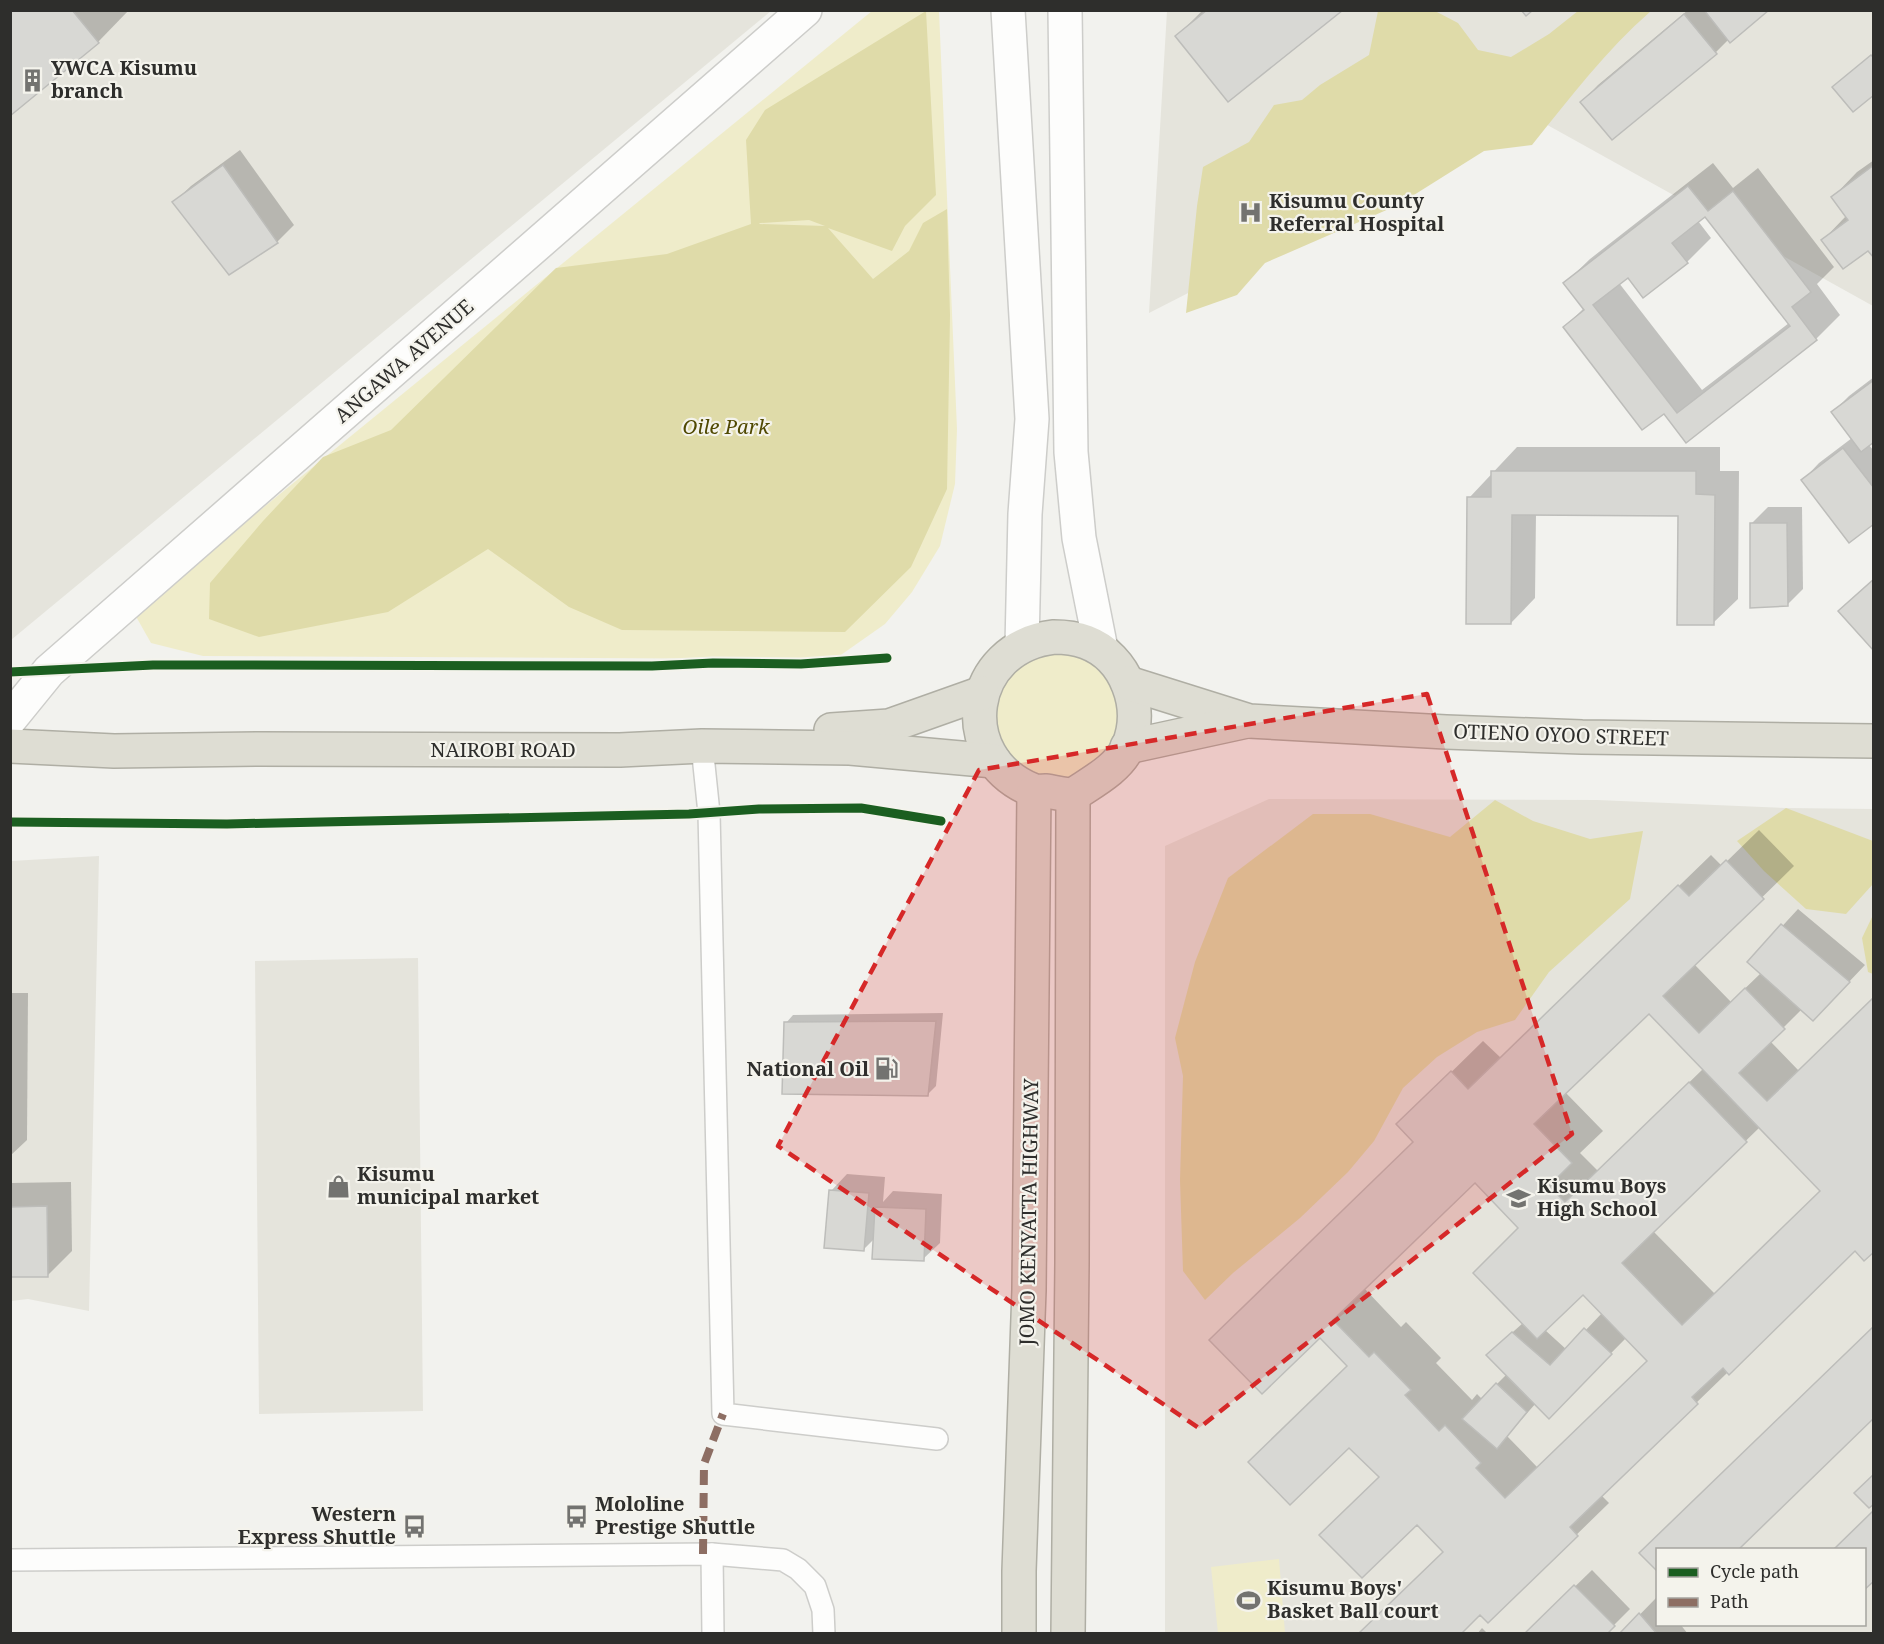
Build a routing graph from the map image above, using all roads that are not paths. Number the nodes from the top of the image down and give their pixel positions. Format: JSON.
{"nodes":[{"id":1,"x":806,"y":10,"type":"edge"},
{"id":2,"x":1008,"y":10,"type":"edge"},
{"id":3,"x":1065,"y":10,"type":"edge"},
{"id":4,"x":1022,"y":645,"type":"junction"},
{"id":5,"x":1101,"y":649,"type":"junction"},
{"id":6,"x":1128,"y":683,"type":"junction"},
{"id":7,"x":982,"y":693,"type":"junction"},
{"id":8,"x":10,"y":719,"type":"edge"},
{"id":9,"x":1249,"y":721,"type":"junction"},
{"id":10,"x":10,"y":740,"type":"edge"},
{"id":11,"x":1874,"y":741,"type":"edge"},
{"id":12,"x":10,"y":746,"type":"edge"},
{"id":13,"x":702,"y":746,"type":"junction"},
{"id":14,"x":1127,"y":747,"type":"junction"},
{"id":15,"x":994,"y":761,"type":"junction"},
{"id":16,"x":1034,"y":791,"type":"junction"},
{"id":17,"x":1073,"y":795,"type":"junction"},
{"id":18,"x":937,"y":1439,"type":"dead end"},
{"id":19,"x":712,"y":1554,"type":"junction"},
{"id":20,"x":10,"y":1560,"type":"edge"},
{"id":21,"x":1019,"y":1571,"type":"junction"},
{"id":22,"x":1069,"y":1575,"type":"junction"},
{"id":23,"x":713,"y":1634,"type":"edge"},
{"id":24,"x":824,"y":1634,"type":"edge"},
{"id":25,"x":1019,"y":1634,"type":"edge"},
{"id":26,"x":1068,"y":1634,"type":"edge"}],
"edges":[{"from":1,"to":8,"type":"main road","name":"ANGAWA AVENUE"},
{"from":2,"to":4,"type":"main road"},
{"from":3,"to":5,"type":"main road"},
{"from":4,"to":5,"type":"highway"},
{"from":4,"to":7,"type":"highway"},
{"from":5,"to":6,"type":"highway"},
{"from":6,"to":9,"type":"highway"},
{"from":6,"to":14,"type":"highway"},
{"from":7,"to":10,"type":"highway","name":"NAIROBI ROAD"},
{"from":7,"to":15,"type":"highway"},
{"from":9,"to":11,"type":"highway","name":"OTIENO OYOO STREET"},
{"from":9,"to":14,"type":"highway"},
{"from":12,"to":13,"type":"highway","name":"NAIROBI ROAD"},
{"from":13,"to":15,"type":"highway","name":"NAIROBI ROAD"},
{"from":13,"to":18,"type":"lane"},
{"from":14,"to":17,"type":"highway"},
{"from":15,"to":16,"type":"highway"},
{"from":16,"to":17,"type":"highway"},
{"from":16,"to":21,"type":"highway","name":"JOMO KENYATTA HIGHWAY"},
{"from":17,"to":22,"type":"highway","name":"JOMO KENYATTA HIGHWAY"},
{"from":19,"to":20,"type":"lane"},
{"from":19,"to":23,"type":"lane"},
{"from":19,"to":24,"type":"lane"},
{"from":21,"to":22,"type":"highway"},
{"from":21,"to":25,"type":"highway","name":"JOMO KENYATTA HIGHWAY"},
{"from":22,"to":26,"type":"highway","name":"JOMO KENYATTA HIGHWAY"}]}
